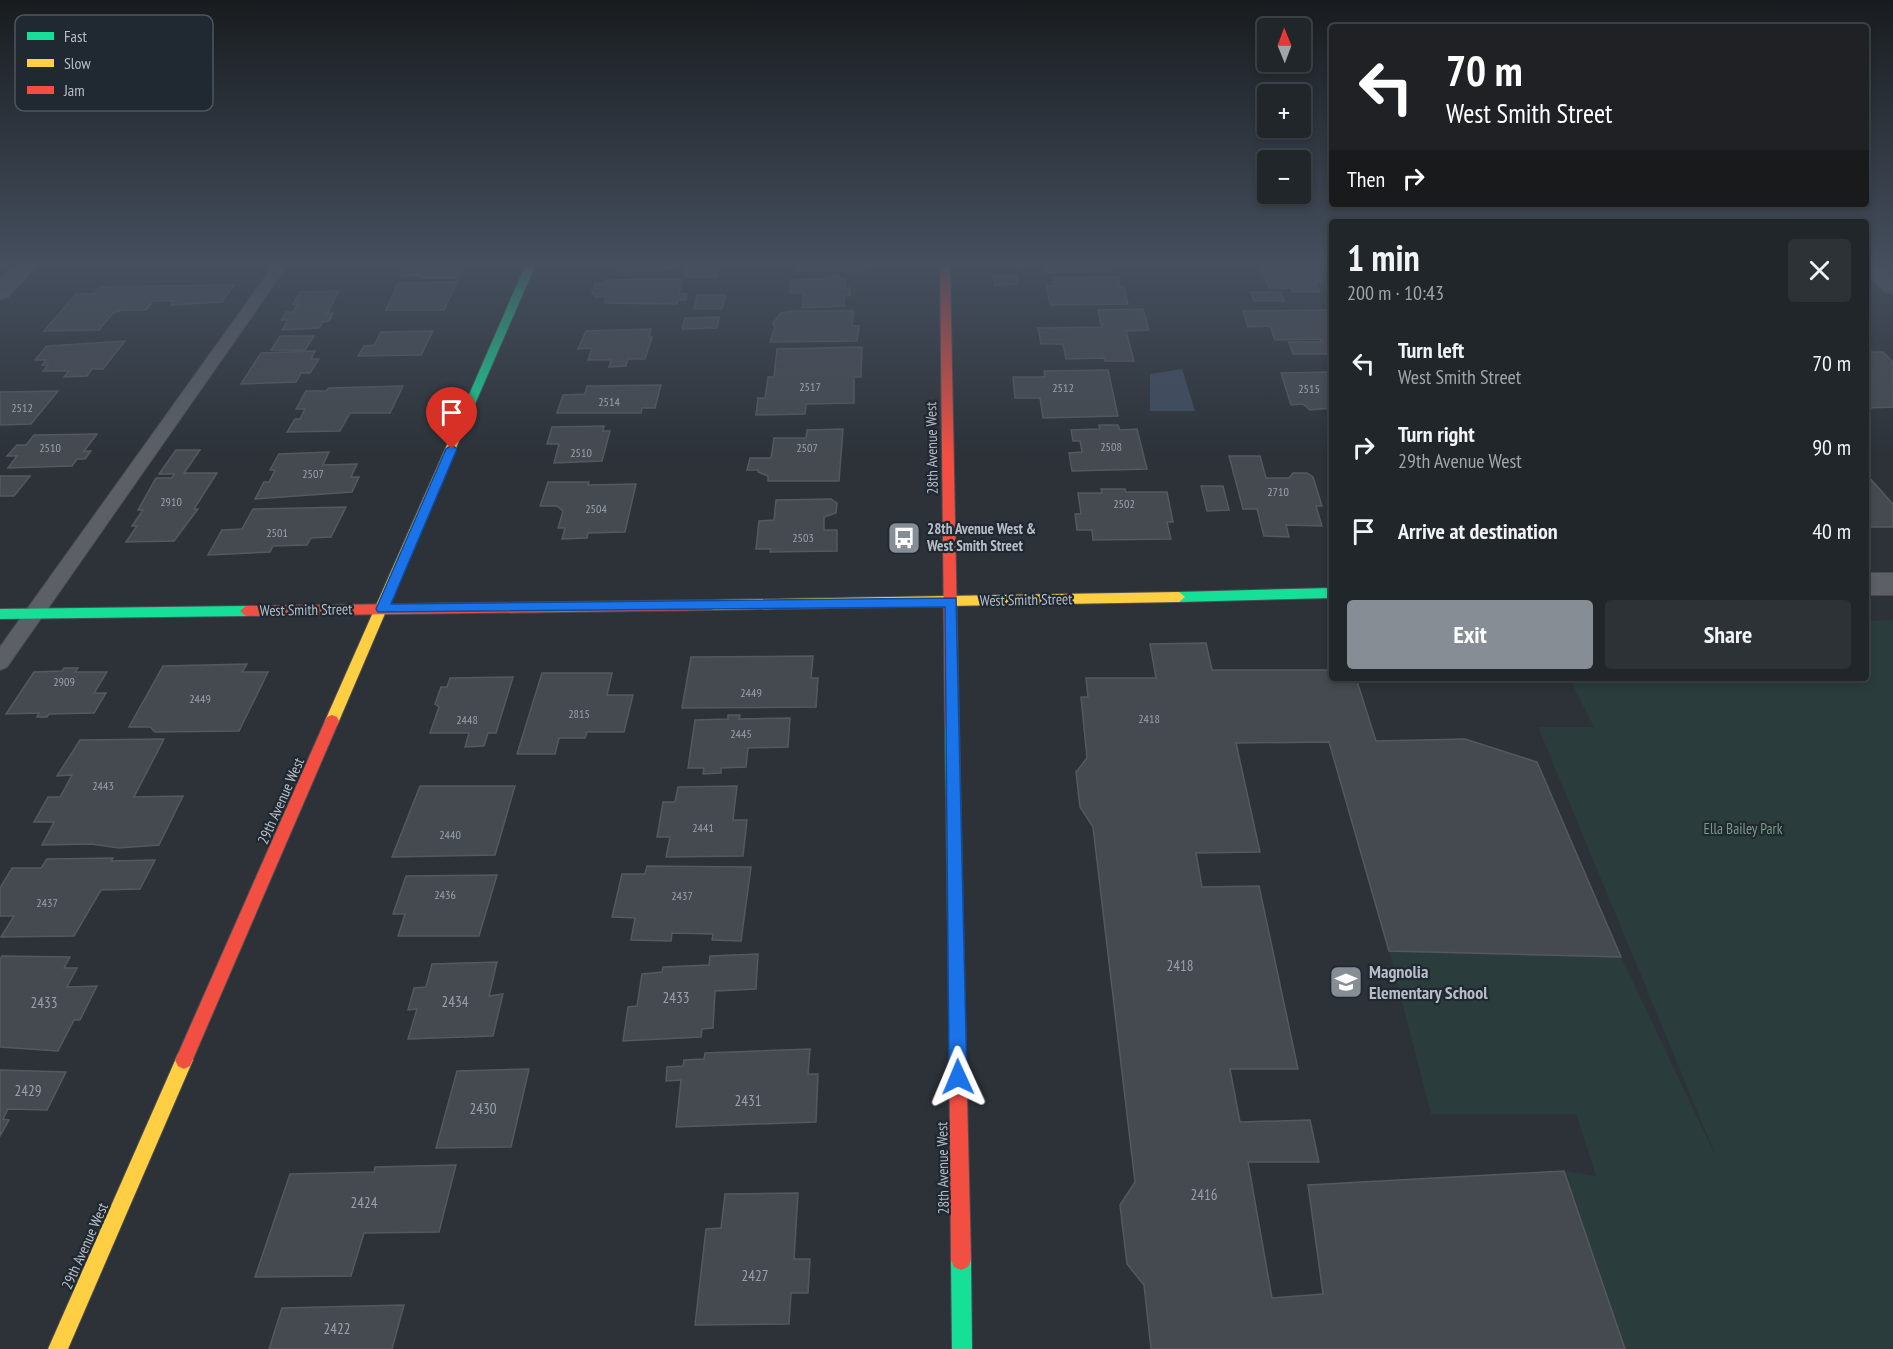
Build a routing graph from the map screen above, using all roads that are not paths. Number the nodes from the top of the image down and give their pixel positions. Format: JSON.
{"nodes":[{"id":1,"x":236,"y":329,"type":"edge"},
{"id":2,"x":503,"y":329,"type":"edge"},
{"id":3,"x":946,"y":329,"type":"edge"},
{"id":4,"x":1869,"y":584,"type":"edge"},
{"id":5,"x":1893,"y":584,"type":"edge"},
{"id":6,"x":1329,"y":593,"type":"edge"},
{"id":7,"x":951,"y":602,"type":"junction"},
{"id":8,"x":383,"y":609,"type":"junction"},
{"id":9,"x":35,"y":613,"type":"junction"},
{"id":10,"x":0,"y":614,"type":"edge"},
{"id":11,"x":0,"y":662,"type":"edge"},
{"id":12,"x":58,"y":1349,"type":"edge"},
{"id":13,"x":962,"y":1349,"type":"edge"}],
"edges":[{"from":1,"to":9,"type":"lane"},
{"from":2,"to":8,"type":"street","name":"29th Avenue West"},
{"from":3,"to":7,"type":"street","name":"28th Avenue West"},
{"from":4,"to":5,"type":"street"},
{"from":6,"to":7,"type":"street","name":"West Smith Street"},
{"from":7,"to":8,"type":"street","name":"West Smith Street"},
{"from":7,"to":13,"type":"street","name":"28th Avenue West"},
{"from":8,"to":9,"type":"street","name":"West Smith Street"},
{"from":8,"to":12,"type":"street","name":"29th Avenue West"},
{"from":9,"to":10,"type":"street","name":"West Smith Street"},
{"from":9,"to":11,"type":"lane"}]}
